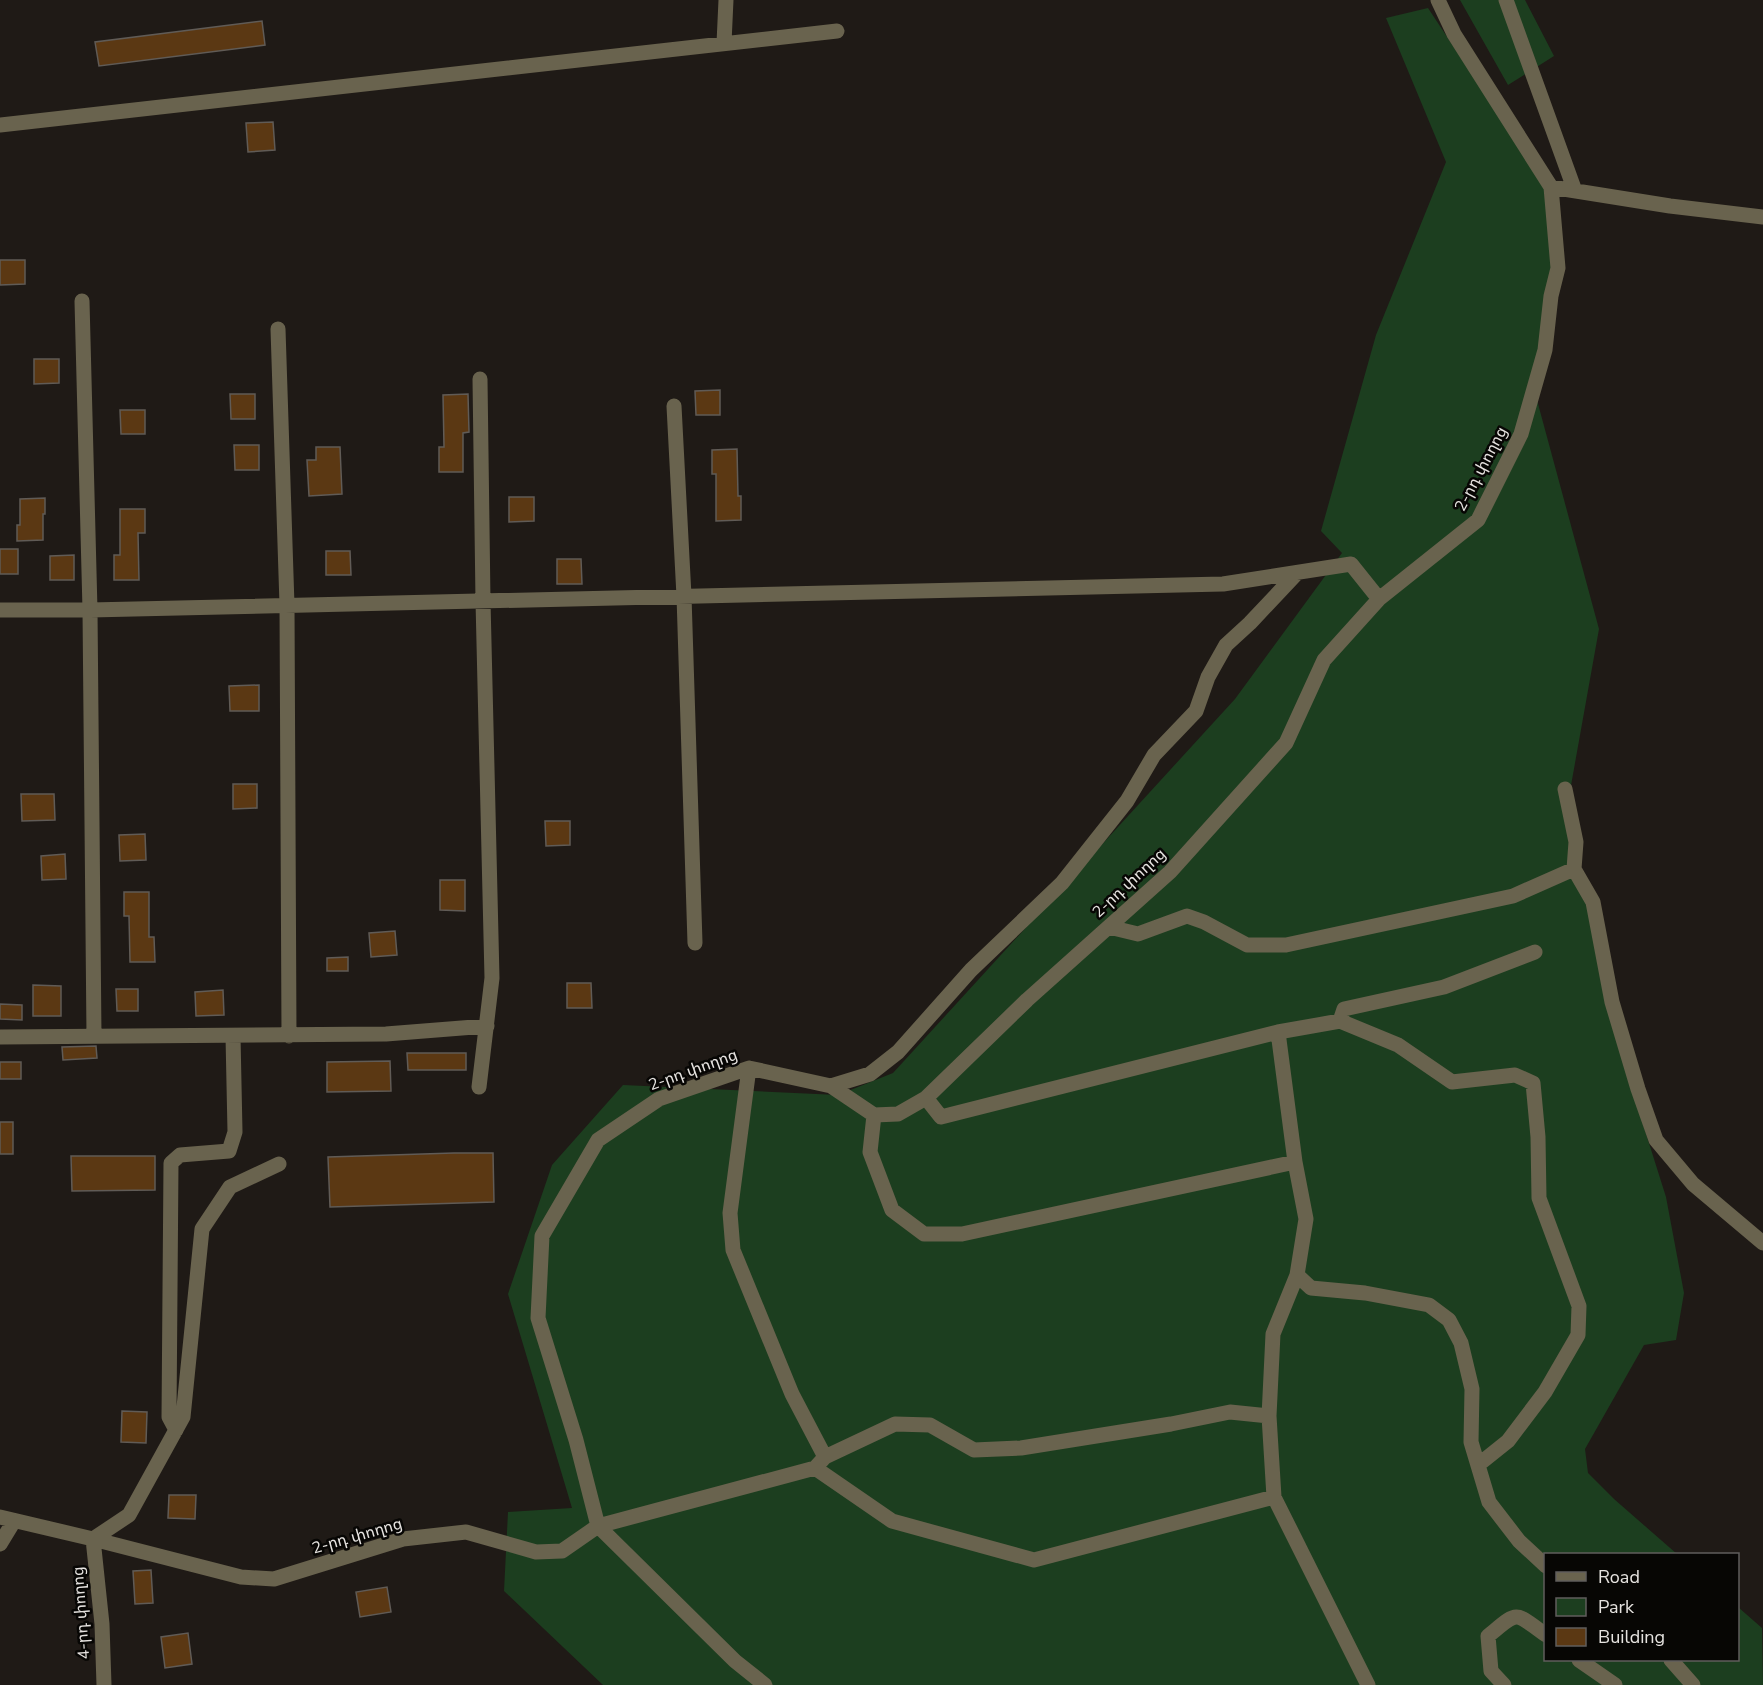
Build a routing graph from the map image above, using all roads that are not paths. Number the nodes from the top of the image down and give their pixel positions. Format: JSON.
{"nodes":[{"id":1,"x":726,"y":0,"type":"edge"},
{"id":2,"x":1438,"y":0,"type":"edge"},
{"id":3,"x":1506,"y":0,"type":"edge"},
{"id":4,"x":837,"y":31,"type":"dead end"},
{"id":5,"x":724,"y":43,"type":"junction"},
{"id":6,"x":0,"y":125,"type":"edge"},
{"id":7,"x":1551,"y":187,"type":"junction"},
{"id":8,"x":1575,"y":191,"type":"junction"},
{"id":9,"x":1763,"y":217,"type":"edge"},
{"id":10,"x":82,"y":301,"type":"dead end"},
{"id":11,"x":278,"y":329,"type":"dead end"},
{"id":12,"x":480,"y":379,"type":"dead end"},
{"id":13,"x":674,"y":406,"type":"dead end"},
{"id":14,"x":1298,"y":573,"type":"junction"},
{"id":15,"x":684,"y":596,"type":"junction"},
{"id":16,"x":1378,"y":599,"type":"junction"},
{"id":17,"x":483,"y":601,"type":"junction"},
{"id":18,"x":286,"y":605,"type":"junction"},
{"id":19,"x":0,"y":610,"type":"edge"},
{"id":20,"x":90,"y":610,"type":"junction"},
{"id":21,"x":1565,"y":789,"type":"dead end"},
{"id":22,"x":1574,"y":869,"type":"junction"},
{"id":23,"x":1109,"y":927,"type":"junction"},
{"id":24,"x":695,"y":943,"type":"dead end"},
{"id":25,"x":1535,"y":952,"type":"dead end"},
{"id":26,"x":1340,"y":1021,"type":"junction"},
{"id":27,"x":487,"y":1026,"type":"junction"},
{"id":28,"x":1278,"y":1032,"type":"junction"},
{"id":29,"x":94,"y":1036,"type":"junction"},
{"id":30,"x":233,"y":1036,"type":"junction"},
{"id":31,"x":289,"y":1036,"type":"junction"},
{"id":32,"x":0,"y":1037,"type":"edge"},
{"id":33,"x":749,"y":1068,"type":"junction"},
{"id":34,"x":831,"y":1086,"type":"junction"},
{"id":35,"x":479,"y":1087,"type":"dead end"},
{"id":36,"x":926,"y":1098,"type":"junction"},
{"id":37,"x":874,"y":1115,"type":"junction"},
{"id":38,"x":1295,"y":1162,"type":"junction"},
{"id":39,"x":279,"y":1164,"type":"dead end"},
{"id":40,"x":1763,"y":1243,"type":"edge"},
{"id":41,"x":1297,"y":1275,"type":"junction"},
{"id":42,"x":1269,"y":1416,"type":"junction"},
{"id":43,"x":176,"y":1431,"type":"junction"},
{"id":44,"x":820,"y":1463,"type":"junction"},
{"id":45,"x":1478,"y":1465,"type":"junction"},
{"id":46,"x":1274,"y":1497,"type":"junction"},
{"id":47,"x":7,"y":1519,"type":"edge"},
{"id":48,"x":598,"y":1526,"type":"junction"},
{"id":49,"x":93,"y":1539,"type":"junction"},
{"id":50,"x":0,"y":1544,"type":"edge"},
{"id":51,"x":1544,"y":1565,"type":"edge"},
{"id":52,"x":1544,"y":1634,"type":"edge"},
{"id":53,"x":1582,"y":1661,"type":"edge"},
{"id":54,"x":1673,"y":1661,"type":"edge"},
{"id":55,"x":104,"y":1685,"type":"edge"},
{"id":56,"x":765,"y":1685,"type":"edge"},
{"id":57,"x":1368,"y":1685,"type":"edge"},
{"id":58,"x":1504,"y":1685,"type":"edge"},
{"id":59,"x":1615,"y":1685,"type":"edge"},
{"id":60,"x":1693,"y":1685,"type":"edge"}],
"edges":[{"from":1,"to":5,"type":"street"},
{"from":2,"to":7,"type":"street"},
{"from":3,"to":8,"type":"street"},
{"from":4,"to":5,"type":"street"},
{"from":5,"to":6,"type":"street"},
{"from":7,"to":8,"type":"street"},
{"from":7,"to":16,"type":"street","name":"2-րդ փողոց"},
{"from":8,"to":9,"type":"street"},
{"from":10,"to":20,"type":"street"},
{"from":11,"to":18,"type":"street"},
{"from":12,"to":17,"type":"street"},
{"from":13,"to":15,"type":"street"},
{"from":14,"to":15,"type":"street"},
{"from":14,"to":16,"type":"street"},
{"from":14,"to":34,"type":"street"},
{"from":15,"to":17,"type":"street"},
{"from":15,"to":24,"type":"street"},
{"from":16,"to":23,"type":"street","name":"2-րդ փողոց"},
{"from":17,"to":18,"type":"street"},
{"from":17,"to":27,"type":"street"},
{"from":18,"to":20,"type":"street"},
{"from":18,"to":31,"type":"street"},
{"from":19,"to":20,"type":"street"},
{"from":20,"to":29,"type":"street"},
{"from":21,"to":22,"type":"street"},
{"from":22,"to":23,"type":"street"},
{"from":22,"to":40,"type":"street"},
{"from":23,"to":36,"type":"street","name":"2-րդ փողոց"},
{"from":25,"to":26,"type":"street"},
{"from":26,"to":28,"type":"street"},
{"from":26,"to":45,"type":"street"},
{"from":27,"to":31,"type":"street"},
{"from":27,"to":35,"type":"street"},
{"from":28,"to":36,"type":"street"},
{"from":28,"to":38,"type":"street"},
{"from":29,"to":30,"type":"street"},
{"from":29,"to":32,"type":"street"},
{"from":30,"to":31,"type":"street"},
{"from":30,"to":43,"type":"street"},
{"from":33,"to":34,"type":"street","name":"2-րդ փողոց"},
{"from":33,"to":44,"type":"street"},
{"from":33,"to":48,"type":"street","name":"2-րդ փողոց"},
{"from":34,"to":37,"type":"street","name":"2-րդ փողոց"},
{"from":36,"to":37,"type":"street","name":"2-րդ փողոց"},
{"from":37,"to":38,"type":"street"},
{"from":38,"to":41,"type":"street"},
{"from":39,"to":43,"type":"street"},
{"from":41,"to":42,"type":"street"},
{"from":41,"to":45,"type":"street"},
{"from":42,"to":44,"type":"street"},
{"from":42,"to":46,"type":"street"},
{"from":43,"to":49,"type":"street"},
{"from":44,"to":46,"type":"street"},
{"from":44,"to":48,"type":"street"},
{"from":45,"to":51,"type":"street"},
{"from":46,"to":57,"type":"street"},
{"from":47,"to":49,"type":"street","name":"2-րդ փողոց"},
{"from":47,"to":50,"type":"street"},
{"from":48,"to":49,"type":"street","name":"2-րդ փողոց"},
{"from":48,"to":56,"type":"street"},
{"from":49,"to":55,"type":"street","name":"4-րդ փողոց"},
{"from":52,"to":58,"type":"street"},
{"from":53,"to":59,"type":"street"},
{"from":54,"to":60,"type":"street"}]}
